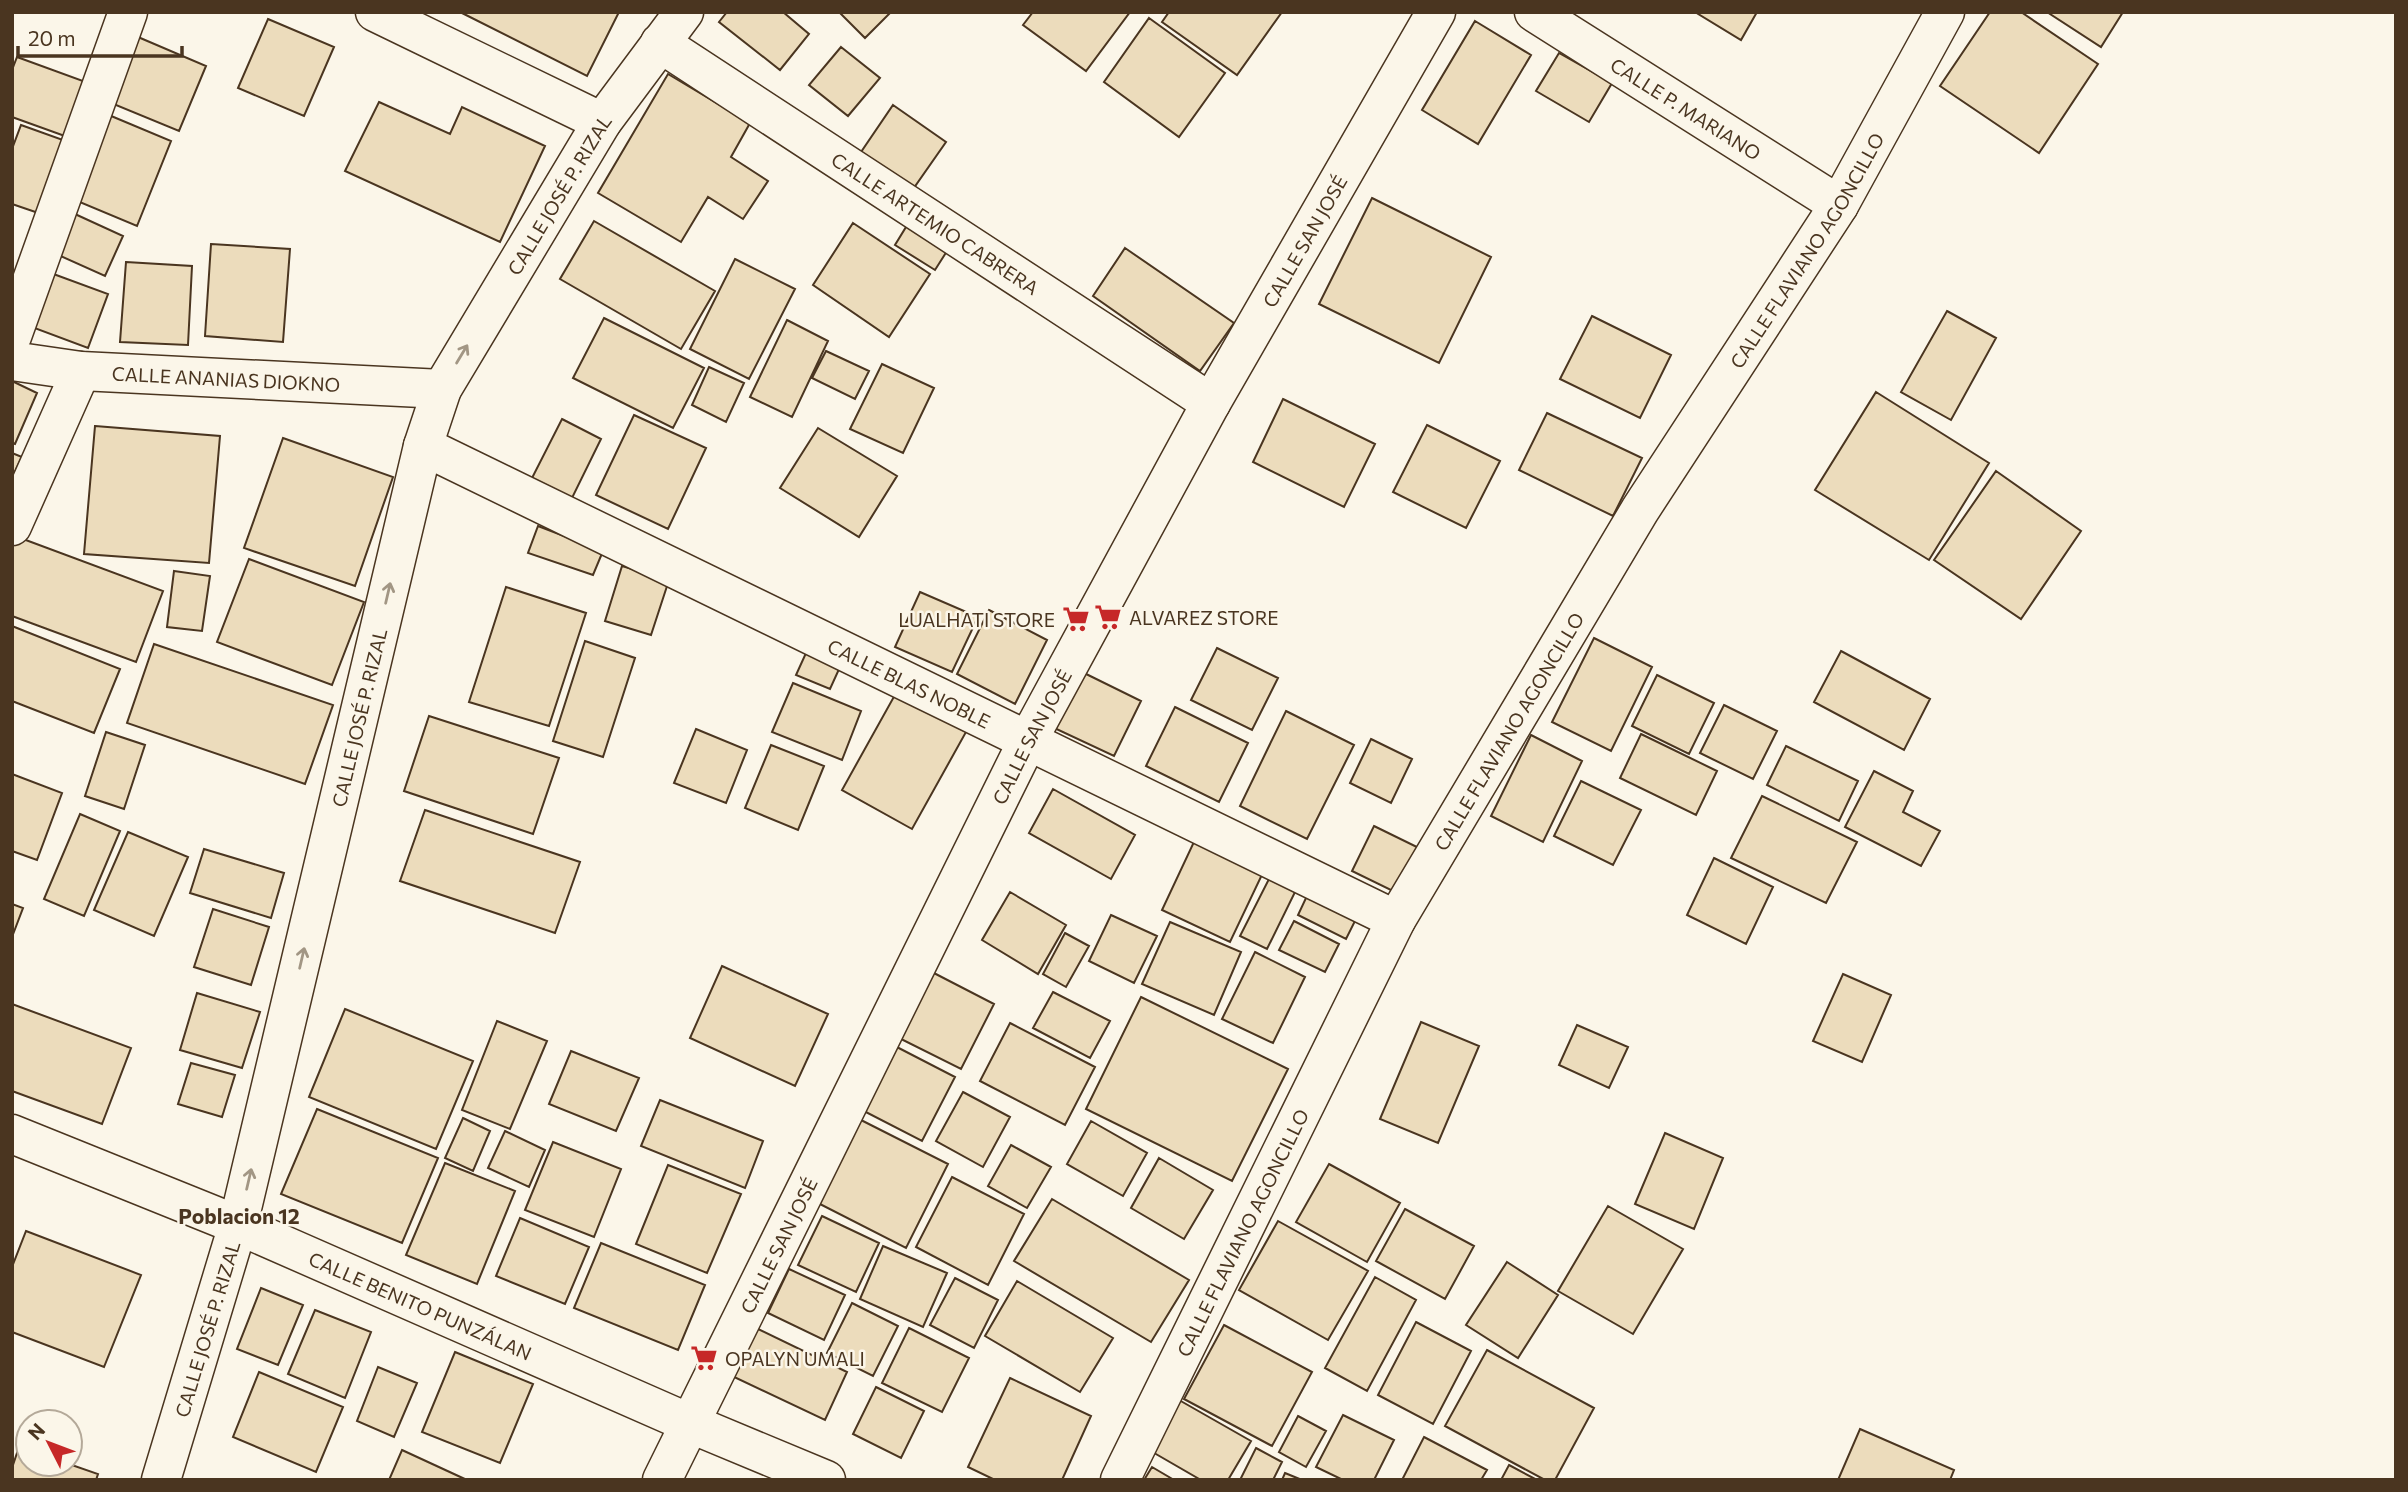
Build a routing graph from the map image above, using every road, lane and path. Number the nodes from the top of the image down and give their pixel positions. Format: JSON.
{"nodes":[{"id":1,"x":128,"y":12,"type":"edge"},
{"id":2,"x":375,"y":12,"type":"edge"},
{"id":3,"x":684,"y":12,"type":"edge"},
{"id":4,"x":1436,"y":12,"type":"edge"},
{"id":5,"x":1534,"y":12,"type":"edge"},
{"id":6,"x":1945,"y":12,"type":"edge"},
{"id":7,"x":660,"y":43,"type":"junction"},
{"id":8,"x":601,"y":122,"type":"junction"},
{"id":9,"x":1839,"y":205,"type":"junction"},
{"id":10,"x":12,"y":336,"type":"edge"},
{"id":11,"x":12,"y":360,"type":"edge"},
{"id":12,"x":81,"y":371,"type":"junction"},
{"id":13,"x":442,"y":389,"type":"junction"},
{"id":14,"x":1211,"y":403,"type":"junction"},
{"id":15,"x":423,"y":446,"type":"junction"},
{"id":16,"x":12,"y":526,"type":"edge"},
{"id":17,"x":1028,"y":740,"type":"junction"},
{"id":18,"x":1396,"y":920,"type":"junction"},
{"id":19,"x":12,"y":1134,"type":"edge"},
{"id":20,"x":238,"y":1225,"type":"junction"},
{"id":21,"x":689,"y":1423,"type":"junction"},
{"id":22,"x":161,"y":1480,"type":"edge"},
{"id":23,"x":663,"y":1480,"type":"edge"},
{"id":24,"x":826,"y":1480,"type":"edge"},
{"id":25,"x":1120,"y":1480,"type":"edge"}],
"edges":[{"from":1,"to":10,"type":"street"},
{"from":2,"to":8,"type":"street"},
{"from":3,"to":7,"type":"street","name":"CALLE JOSÉ P. RIZAL"},
{"from":4,"to":14,"type":"street","name":"CALLE SAN JOSÉ"},
{"from":5,"to":9,"type":"street","name":"CALLE P. MARIANO"},
{"from":6,"to":9,"type":"street","name":"CALLE FLAVIANO AGONCILLO"},
{"from":7,"to":8,"type":"street","name":"CALLE JOSÉ P. RIZAL"},
{"from":7,"to":14,"type":"street","name":"CALLE ARTEMIO CABRERA"},
{"from":13,"to":8,"type":"street","name":"CALLE JOSÉ P. RIZAL","one_way":true},
{"from":9,"to":18,"type":"street","name":"CALLE FLAVIANO AGONCILLO"},
{"from":11,"to":12,"type":"street","name":"CALLE ANANIAS DIOKNO"},
{"from":12,"to":13,"type":"street","name":"CALLE ANANIAS DIOKNO"},
{"from":12,"to":16,"type":"street"},
{"from":13,"to":15,"type":"street","name":"CALLE JOSÉ P. RIZAL"},
{"from":14,"to":17,"type":"street","name":"CALLE SAN JOSÉ"},
{"from":15,"to":17,"type":"street","name":"CALLE BLAS NOBLE"},
{"from":20,"to":15,"type":"street","name":"CALLE JOSÉ P. RIZAL","one_way":true},
{"from":17,"to":18,"type":"street","name":"CALLE BLAS NOBLE"},
{"from":17,"to":21,"type":"street","name":"CALLE SAN JOSÉ"},
{"from":18,"to":25,"type":"street","name":"CALLE FLAVIANO AGONCILLO"},
{"from":19,"to":20,"type":"street","name":"CALLE BENITO PUNZÁLAN"},
{"from":20,"to":21,"type":"street","name":"CALLE BENITO PUNZÁLAN"},
{"from":20,"to":22,"type":"street","name":"CALLE JOSÉ P. RIZAL"},
{"from":21,"to":23,"type":"street","name":"CALLE SAN JOSÉ"},
{"from":21,"to":24,"type":"street","name":"CALLE BENITO PUNZÁLAN"}]}
